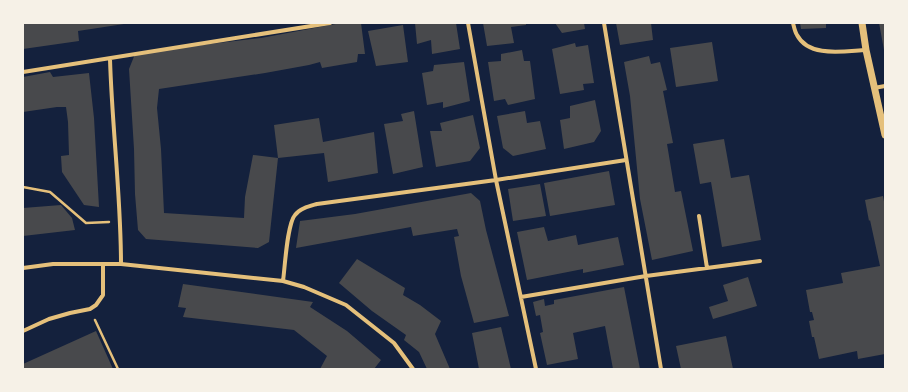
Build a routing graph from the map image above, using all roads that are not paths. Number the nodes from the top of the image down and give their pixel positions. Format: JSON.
{"nodes":[{"id":1,"x":330,"y":23,"type":"edge"},
{"id":2,"x":468,"y":23,"type":"edge"},
{"id":3,"x":604,"y":23,"type":"edge"},
{"id":4,"x":793,"y":23,"type":"edge"},
{"id":5,"x":862,"y":23,"type":"edge"},
{"id":6,"x":866,"y":50,"type":"junction"},
{"id":7,"x":110,"y":59,"type":"junction"},
{"id":8,"x":23,"y":72,"type":"edge"},
{"id":9,"x":885,"y":86,"type":"edge"},
{"id":10,"x":876,"y":88,"type":"junction"},
{"id":11,"x":885,"y":135,"type":"edge"},
{"id":12,"x":626,"y":160,"type":"junction"},
{"id":13,"x":496,"y":180,"type":"junction"},
{"id":14,"x":700,"y":216,"type":"dead end"},
{"id":15,"x":760,"y":261,"type":"dead end"},
{"id":16,"x":103,"y":264,"type":"junction"},
{"id":17,"x":121,"y":264,"type":"junction"},
{"id":18,"x":23,"y":268,"type":"edge"},
{"id":19,"x":707,"y":268,"type":"junction"},
{"id":20,"x":646,"y":276,"type":"junction"},
{"id":21,"x":283,"y":281,"type":"junction"},
{"id":22,"x":521,"y":297,"type":"junction"},
{"id":23,"x":23,"y":331,"type":"edge"},
{"id":24,"x":413,"y":369,"type":"edge"},
{"id":25,"x":536,"y":369,"type":"edge"},
{"id":26,"x":661,"y":369,"type":"edge"}],
"edges":[{"from":1,"to":7,"type":"street"},
{"from":2,"to":13,"type":"street"},
{"from":3,"to":12,"type":"street"},
{"from":4,"to":6,"type":"street"},
{"from":5,"to":6,"type":"street"},
{"from":6,"to":10,"type":"street"},
{"from":7,"to":8,"type":"street"},
{"from":7,"to":17,"type":"street"},
{"from":9,"to":10,"type":"street"},
{"from":10,"to":11,"type":"street"},
{"from":12,"to":13,"type":"street"},
{"from":12,"to":20,"type":"street"},
{"from":13,"to":21,"type":"street"},
{"from":13,"to":22,"type":"street"},
{"from":14,"to":19,"type":"street"},
{"from":15,"to":19,"type":"street"},
{"from":16,"to":17,"type":"street"},
{"from":16,"to":18,"type":"street"},
{"from":16,"to":23,"type":"street"},
{"from":17,"to":21,"type":"street"},
{"from":19,"to":20,"type":"street"},
{"from":20,"to":22,"type":"street"},
{"from":20,"to":26,"type":"street"},
{"from":21,"to":24,"type":"street"},
{"from":22,"to":25,"type":"street"}]}
